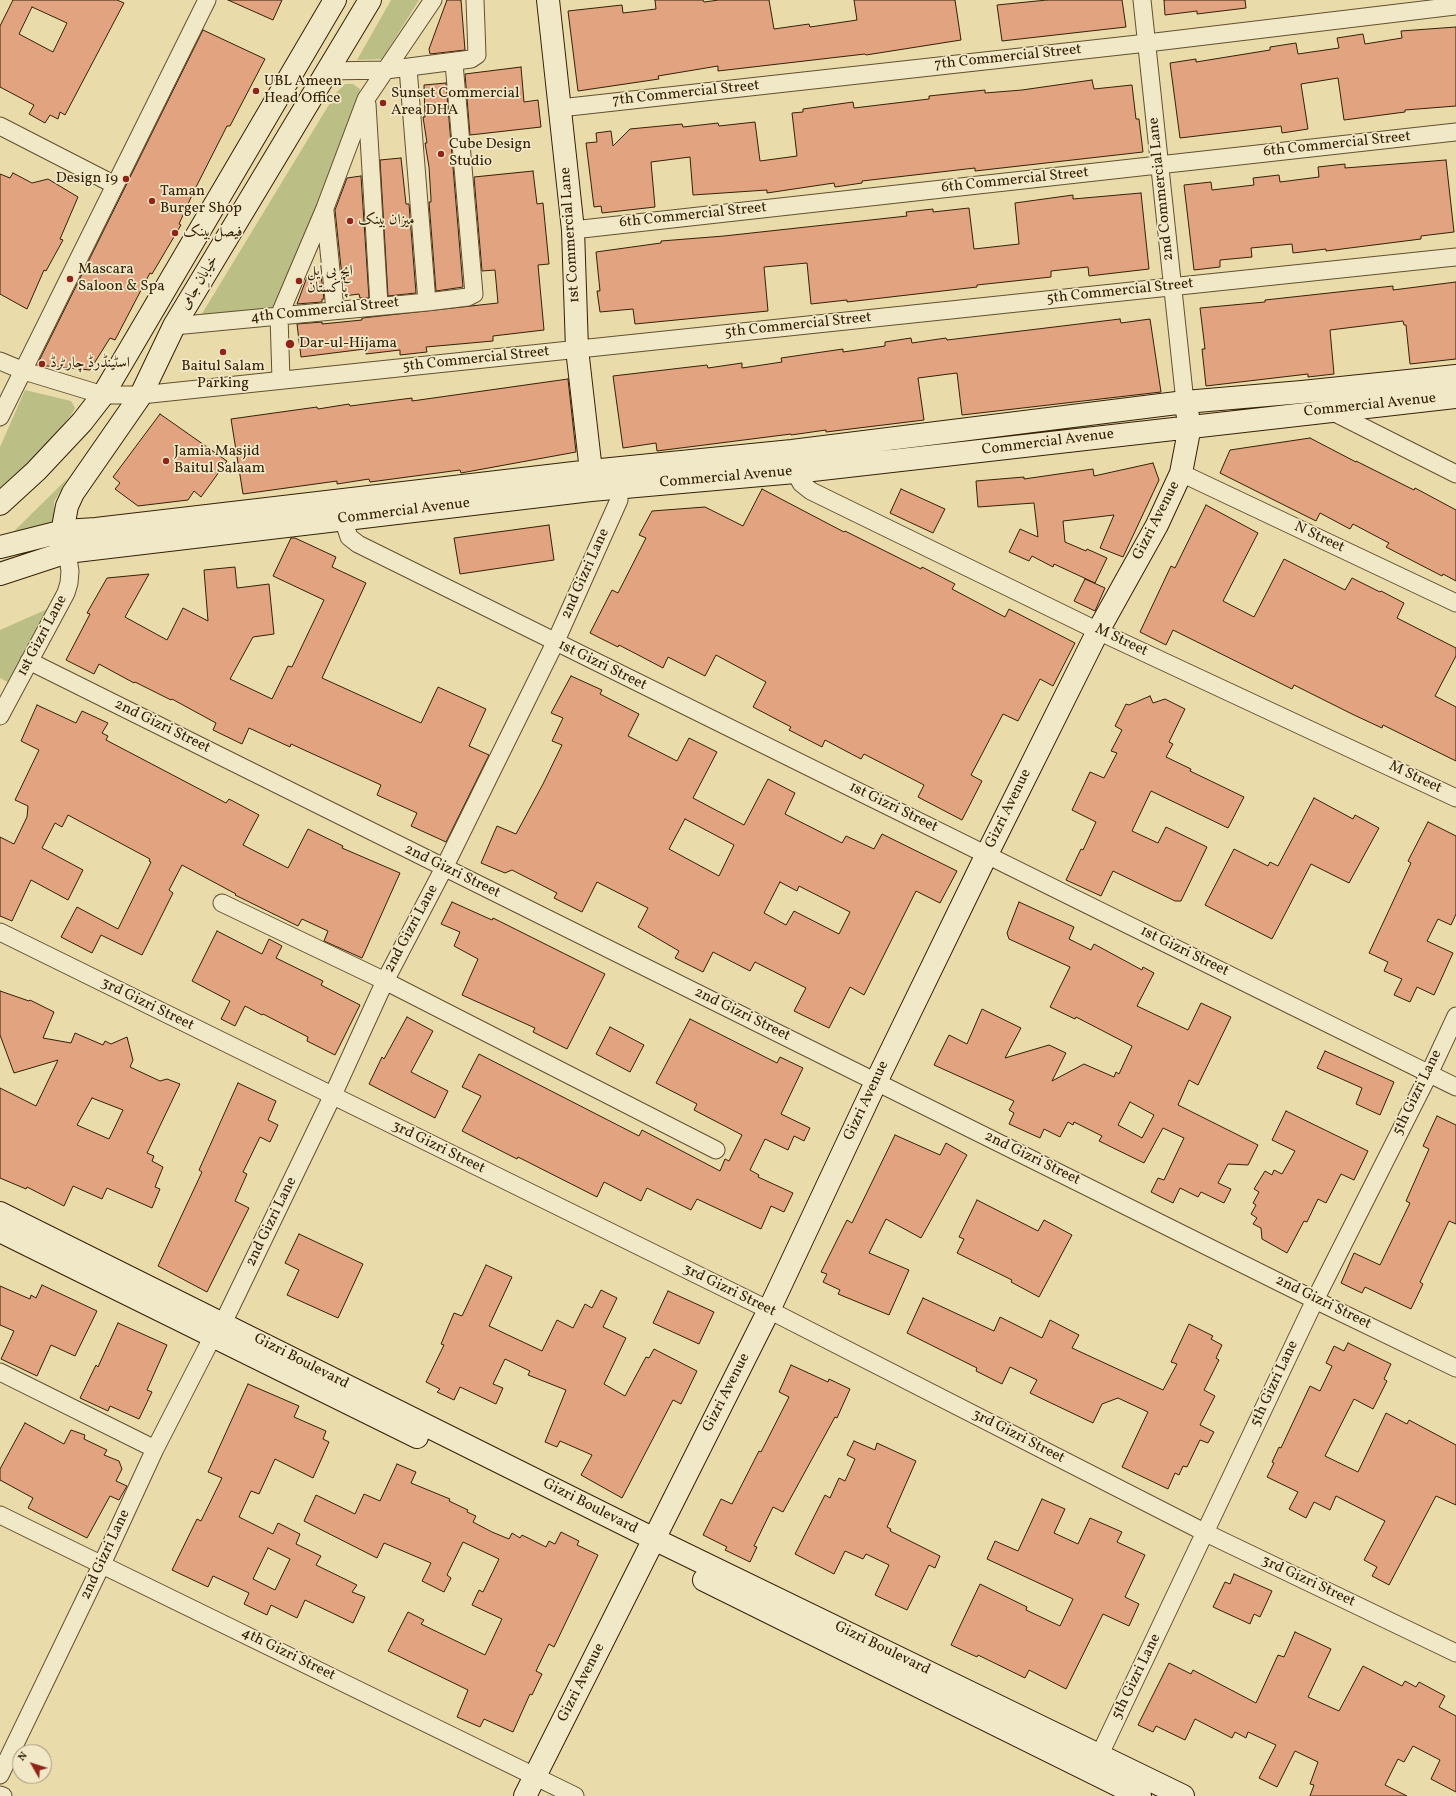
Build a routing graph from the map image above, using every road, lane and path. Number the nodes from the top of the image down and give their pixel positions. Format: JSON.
{"nodes":[{"id":1,"x":334,"y":0,"type":"edge"},
{"id":2,"x":370,"y":0,"type":"edge"},
{"id":3,"x":433,"y":0,"type":"edge"},
{"id":4,"x":475,"y":0,"type":"edge"},
{"id":5,"x":548,"y":0,"type":"edge"},
{"id":6,"x":1142,"y":0,"type":"edge"},
{"id":7,"x":201,"y":2,"type":"edge"},
{"id":8,"x":1456,"y":6,"type":"edge"},
{"id":9,"x":1147,"y":43,"type":"junction"},
{"id":10,"x":454,"y":63,"type":"junction"},
{"id":11,"x":408,"y":68,"type":"junction"},
{"id":12,"x":386,"y":70,"type":"junction"},
{"id":13,"x":328,"y":71,"type":"junction"},
{"id":14,"x":366,"y":99,"type":"junction"},
{"id":15,"x":560,"y":108,"type":"junction"},
{"id":16,"x":0,"y":126,"type":"edge"},
{"id":17,"x":1456,"y":132,"type":"edge"},
{"id":18,"x":1160,"y":165,"type":"junction"},
{"id":19,"x":115,"y":185,"type":"junction"},
{"id":20,"x":325,"y":208,"type":"junction"},
{"id":21,"x":573,"y":230,"type":"junction"},
{"id":22,"x":1456,"y":257,"type":"edge"},
{"id":23,"x":1172,"y":287,"type":"junction"},
{"id":24,"x":427,"y":302,"type":"junction"},
{"id":25,"x":379,"y":305,"type":"junction"},
{"id":26,"x":335,"y":310,"type":"junction"},
{"id":27,"x":279,"y":316,"type":"junction"},
{"id":28,"x":174,"y":326,"type":"junction"},
{"id":29,"x":577,"y":349,"type":"junction"},
{"id":30,"x":0,"y":361,"type":"edge"},
{"id":31,"x":24,"y":371,"type":"junction"},
{"id":32,"x":1456,"y":376,"type":"edge"},
{"id":33,"x":281,"y":380,"type":"junction"},
{"id":34,"x":1302,"y":392,"type":"junction"},
{"id":35,"x":103,"y":395,"type":"junction"},
{"id":36,"x":140,"y":395,"type":"junction"},
{"id":37,"x":1456,"y":397,"type":"edge"},
{"id":38,"x":1185,"y":402,"type":"junction"},
{"id":39,"x":1331,"y":411,"type":"junction"},
{"id":40,"x":0,"y":416,"type":"edge"},
{"id":41,"x":1190,"y":426,"type":"junction"},
{"id":42,"x":795,"y":472,"type":"junction"},
{"id":43,"x":1181,"y":473,"type":"junction"},
{"id":44,"x":1456,"y":474,"type":"edge"},
{"id":45,"x":619,"y":478,"type":"junction"},
{"id":46,"x":591,"y":480,"type":"junction"},
{"id":47,"x":0,"y":504,"type":"edge"},
{"id":48,"x":343,"y":519,"type":"junction"},
{"id":49,"x":65,"y":541,"type":"junction"},
{"id":50,"x":0,"y":547,"type":"edge"},
{"id":51,"x":0,"y":574,"type":"edge"},
{"id":52,"x":1456,"y":604,"type":"edge"},
{"id":53,"x":1098,"y":631,"type":"junction"},
{"id":54,"x":555,"y":643,"type":"junction"},
{"id":55,"x":29,"y":661,"type":"junction"},
{"id":56,"x":0,"y":716,"type":"edge"},
{"id":57,"x":1456,"y":798,"type":"edge"},
{"id":58,"x":987,"y":854,"type":"junction"},
{"id":59,"x":444,"y":868,"type":"junction"},
{"id":60,"x":222,"y":903,"type":"dead end"},
{"id":61,"x":0,"y":932,"type":"edge"},
{"id":62,"x":385,"y":981,"type":"junction"},
{"id":63,"x":1456,"y":1016,"type":"edge"},
{"id":64,"x":1429,"y":1074,"type":"junction"},
{"id":65,"x":876,"y":1082,"type":"junction"},
{"id":66,"x":1456,"y":1087,"type":"edge"},
{"id":67,"x":332,"y":1096,"type":"junction"},
{"id":68,"x":716,"y":1150,"type":"dead end"},
{"id":69,"x":0,"y":1213,"type":"edge"},
{"id":70,"x":0,"y":1231,"type":"edge"},
{"id":71,"x":1315,"y":1300,"type":"junction"},
{"id":72,"x":769,"y":1310,"type":"junction"},
{"id":73,"x":218,"y":1330,"type":"junction"},
{"id":74,"x":1456,"y":1368,"type":"edge"},
{"id":75,"x":0,"y":1372,"type":"edge"},
{"id":76,"x":155,"y":1449,"type":"junction"},
{"id":77,"x":0,"y":1515,"type":"edge"},
{"id":78,"x":1206,"y":1533,"type":"junction"},
{"id":79,"x":651,"y":1546,"type":"junction"},
{"id":80,"x":102,"y":1564,"type":"junction"},
{"id":81,"x":1456,"y":1653,"type":"edge"},
{"id":82,"x":1100,"y":1754,"type":"junction"},
{"id":83,"x":0,"y":1775,"type":"edge"},
{"id":84,"x":535,"y":1776,"type":"junction"},
{"id":85,"x":526,"y":1796,"type":"edge"},
{"id":86,"x":574,"y":1796,"type":"edge"},
{"id":87,"x":1140,"y":1796,"type":"edge"},
{"id":88,"x":1183,"y":1796,"type":"edge"}],
"edges":[{"from":1,"to":35,"type":"main road","name":"خیابانِ جامی"},
{"from":2,"to":13,"type":"main road","name":"خیابانِ جامی"},
{"from":3,"to":12,"type":"street"},
{"from":4,"to":10,"type":"street"},
{"from":5,"to":15,"type":"main road","name":"1st Commercial Lane"},
{"from":6,"to":9,"type":"street","name":"2nd Commercial Lane"},
{"from":7,"to":19,"type":"street"},
{"from":8,"to":9,"type":"street","name":"7th Commercial Street"},
{"from":9,"to":15,"type":"street","name":"7th Commercial Street"},
{"from":9,"to":18,"type":"street","name":"2nd Commercial Lane"},
{"from":10,"to":11,"type":"street"},
{"from":10,"to":24,"type":"street","name":"4th Commercial Street"},
{"from":11,"to":12,"type":"street"},
{"from":11,"to":24,"type":"street"},
{"from":12,"to":13,"type":"street"},
{"from":12,"to":14,"type":"street"},
{"from":13,"to":28,"type":"main road","name":"خیابانِ جامی"},
{"from":14,"to":20,"type":"street"},
{"from":14,"to":25,"type":"street"},
{"from":15,"to":21,"type":"main road","name":"1st Commercial Lane"},
{"from":16,"to":19,"type":"street"},
{"from":17,"to":18,"type":"street","name":"6th Commercial Street"},
{"from":18,"to":21,"type":"street","name":"6th Commercial Street"},
{"from":18,"to":23,"type":"street","name":"2nd Commercial Lane"},
{"from":19,"to":31,"type":"street"},
{"from":20,"to":26,"type":"street"},
{"from":20,"to":27,"type":"street"},
{"from":21,"to":29,"type":"main road","name":"1st Commercial Lane"},
{"from":22,"to":23,"type":"street","name":"5th Commercial Street"},
{"from":23,"to":29,"type":"street","name":"5th Commercial Street"},
{"from":23,"to":38,"type":"street","name":"2nd Commercial Lane"},
{"from":24,"to":25,"type":"street","name":"4th Commercial Street"},
{"from":25,"to":26,"type":"street","name":"4th Commercial Street"},
{"from":26,"to":27,"type":"street","name":"4th Commercial Street"},
{"from":27,"to":28,"type":"street","name":"4th Commercial Street"},
{"from":27,"to":33,"type":"street"},
{"from":28,"to":36,"type":"main road","name":"خیابانِ جامی"},
{"from":29,"to":33,"type":"street","name":"5th Commercial Street"},
{"from":29,"to":46,"type":"main road","name":"1st Commercial Lane"},
{"from":30,"to":31,"type":"street","name":"5th Commercial Street"},
{"from":31,"to":35,"type":"street","name":"5th Commercial Street"},
{"from":31,"to":40,"type":"street"},
{"from":32,"to":34,"type":"main road","name":"Commercial Avenue"},
{"from":33,"to":36,"type":"street","name":"5th Commercial Street"},
{"from":34,"to":38,"type":"main road","name":"Commercial Avenue"},
{"from":34,"to":39,"type":"street"},
{"from":35,"to":36,"type":"street","name":"5th Commercial Street"},
{"from":35,"to":47,"type":"main road","name":"خیابانِ جامی"},
{"from":36,"to":49,"type":"main road","name":"خیابانِ جامی"},
{"from":37,"to":39,"type":"main road","name":"Commercial Avenue"},
{"from":38,"to":41,"type":"main road","name":"Gizri Avenue"},
{"from":38,"to":45,"type":"main road","name":"Commercial Avenue"},
{"from":39,"to":41,"type":"main road","name":"Commercial Avenue"},
{"from":39,"to":44,"type":"street"},
{"from":41,"to":42,"type":"main road","name":"Commercial Avenue"},
{"from":41,"to":43,"type":"main road","name":"Gizri Avenue"},
{"from":42,"to":45,"type":"main road","name":"Commercial Avenue"},
{"from":42,"to":53,"type":"street","name":"M Street"},
{"from":43,"to":52,"type":"street","name":"N Street"},
{"from":43,"to":53,"type":"main road","name":"Gizri Avenue"},
{"from":45,"to":46,"type":"main road","name":"Commercial Avenue"},
{"from":45,"to":54,"type":"street","name":"2nd Gizri Lane"},
{"from":46,"to":48,"type":"main road","name":"Commercial Avenue"},
{"from":46,"to":49,"type":"main road","name":"Commercial Avenue"},
{"from":48,"to":49,"type":"main road","name":"Commercial Avenue"},
{"from":48,"to":54,"type":"street","name":"1st Gizri Street"},
{"from":49,"to":50,"type":"main road","name":"Commercial Avenue"},
{"from":49,"to":51,"type":"main road","name":"Commercial Avenue"},
{"from":49,"to":55,"type":"street","name":"1st Gizri Lane"},
{"from":53,"to":57,"type":"street","name":"M Street"},
{"from":53,"to":58,"type":"main road","name":"Gizri Avenue"},
{"from":54,"to":58,"type":"street","name":"1st Gizri Street"},
{"from":54,"to":59,"type":"street","name":"2nd Gizri Lane"},
{"from":55,"to":56,"type":"street","name":"1st Gizri Lane"},
{"from":55,"to":59,"type":"street","name":"2nd Gizri Street"},
{"from":58,"to":64,"type":"street","name":"1st Gizri Street"},
{"from":58,"to":65,"type":"main road","name":"Gizri Avenue"},
{"from":59,"to":62,"type":"street","name":"2nd Gizri Lane"},
{"from":59,"to":65,"type":"street","name":"2nd Gizri Street"},
{"from":60,"to":62,"type":"street"},
{"from":61,"to":67,"type":"street","name":"3rd Gizri Street"},
{"from":62,"to":67,"type":"street","name":"2nd Gizri Lane"},
{"from":62,"to":68,"type":"street"},
{"from":63,"to":64,"type":"street","name":"5th Gizri Lane"},
{"from":64,"to":66,"type":"street","name":"1st Gizri Street"},
{"from":64,"to":71,"type":"street","name":"5th Gizri Lane"},
{"from":65,"to":71,"type":"street","name":"2nd Gizri Street"},
{"from":65,"to":72,"type":"main road","name":"Gizri Avenue"},
{"from":67,"to":72,"type":"street","name":"3rd Gizri Street"},
{"from":67,"to":73,"type":"street","name":"2nd Gizri Lane"},
{"from":69,"to":73,"type":"main road","name":"Gizri Boulevard"},
{"from":70,"to":73,"type":"main road","name":"Gizri Boulevard"},
{"from":71,"to":74,"type":"street","name":"2nd Gizri Street"},
{"from":71,"to":78,"type":"street","name":"5th Gizri Lane"},
{"from":72,"to":78,"type":"street","name":"3rd Gizri Street"},
{"from":72,"to":79,"type":"main road","name":"Gizri Avenue"},
{"from":73,"to":76,"type":"street","name":"2nd Gizri Lane"},
{"from":73,"to":79,"type":"main road","name":"Gizri Boulevard"},
{"from":75,"to":76,"type":"street"},
{"from":76,"to":80,"type":"street","name":"2nd Gizri Lane"},
{"from":77,"to":80,"type":"street","name":"4th Gizri Street"},
{"from":78,"to":81,"type":"street","name":"3rd Gizri Street"},
{"from":78,"to":82,"type":"street","name":"5th Gizri Lane"},
{"from":79,"to":82,"type":"main road","name":"Gizri Boulevard"},
{"from":79,"to":84,"type":"main road","name":"Gizri Avenue"},
{"from":79,"to":87,"type":"main road","name":"Gizri Boulevard"},
{"from":80,"to":83,"type":"street","name":"2nd Gizri Lane"},
{"from":80,"to":84,"type":"street","name":"4th Gizri Street"},
{"from":82,"to":88,"type":"main road","name":"Gizri Boulevard"},
{"from":84,"to":85,"type":"main road","name":"Gizri Avenue"},
{"from":84,"to":86,"type":"street","name":"4th Gizri Street"}]}
